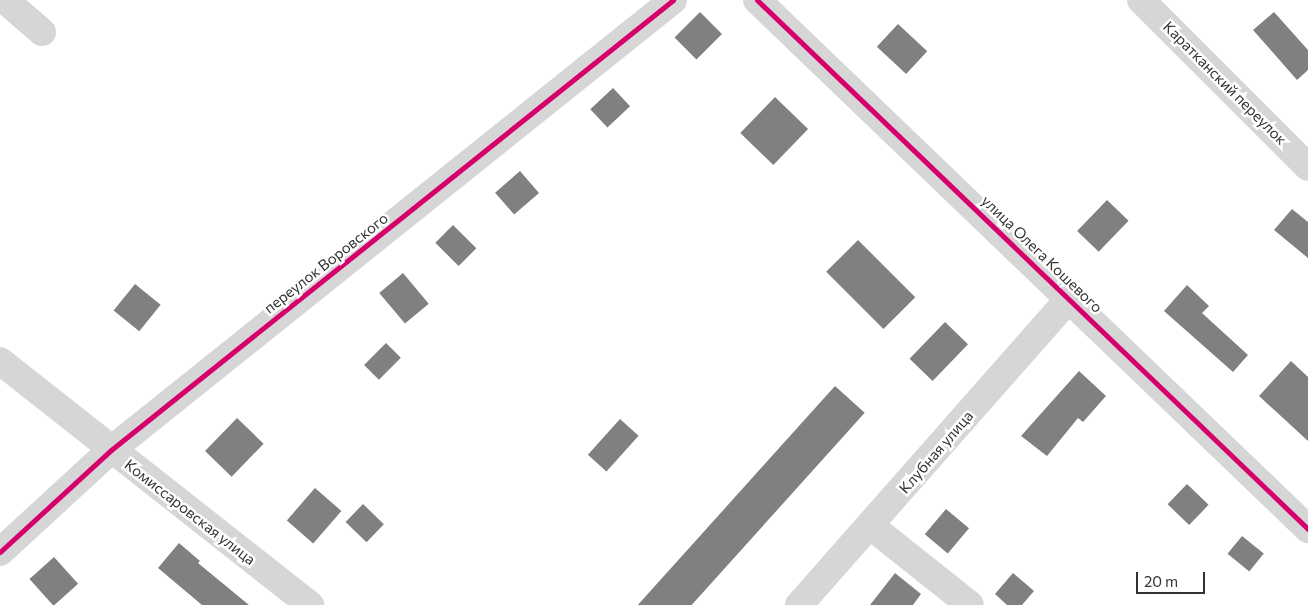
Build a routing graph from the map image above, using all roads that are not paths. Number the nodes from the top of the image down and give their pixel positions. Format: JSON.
{"nodes":[{"id":1,"x":5,"y":0,"type":"edge"},
{"id":2,"x":673,"y":0,"type":"edge"},
{"id":3,"x":757,"y":0,"type":"edge"},
{"id":4,"x":1141,"y":0,"type":"edge"},
{"id":5,"x":42,"y":32,"type":"dead end"},
{"id":6,"x":1308,"y":167,"type":"edge"},
{"id":7,"x":1070,"y":298,"type":"junction"},
{"id":8,"x":0,"y":361,"type":"edge"},
{"id":9,"x":110,"y":450,"type":"junction"},
{"id":10,"x":872,"y":527,"type":"junction"},
{"id":11,"x":1308,"y":529,"type":"edge"},
{"id":12,"x":0,"y":552,"type":"edge"},
{"id":13,"x":310,"y":605,"type":"edge"},
{"id":14,"x":799,"y":605,"type":"edge"},
{"id":15,"x":970,"y":605,"type":"edge"}],
"edges":[{"from":1,"to":5,"type":"street"},
{"from":2,"to":9,"type":"street","name":"переулок Воровского"},
{"from":3,"to":7,"type":"street","name":"улица Олега Кошевого"},
{"from":4,"to":6,"type":"street","name":"Каратканский переулок"},
{"from":7,"to":10,"type":"street","name":"Клубная улица"},
{"from":7,"to":11,"type":"street","name":"улица Олега Кошевого"},
{"from":8,"to":9,"type":"street","name":"Комиссаровская улица"},
{"from":9,"to":12,"type":"street","name":"переулок Воровского"},
{"from":9,"to":13,"type":"street","name":"Комиссаровская улица"},
{"from":10,"to":14,"type":"street","name":"Клубная улица"},
{"from":10,"to":15,"type":"street"}]}
